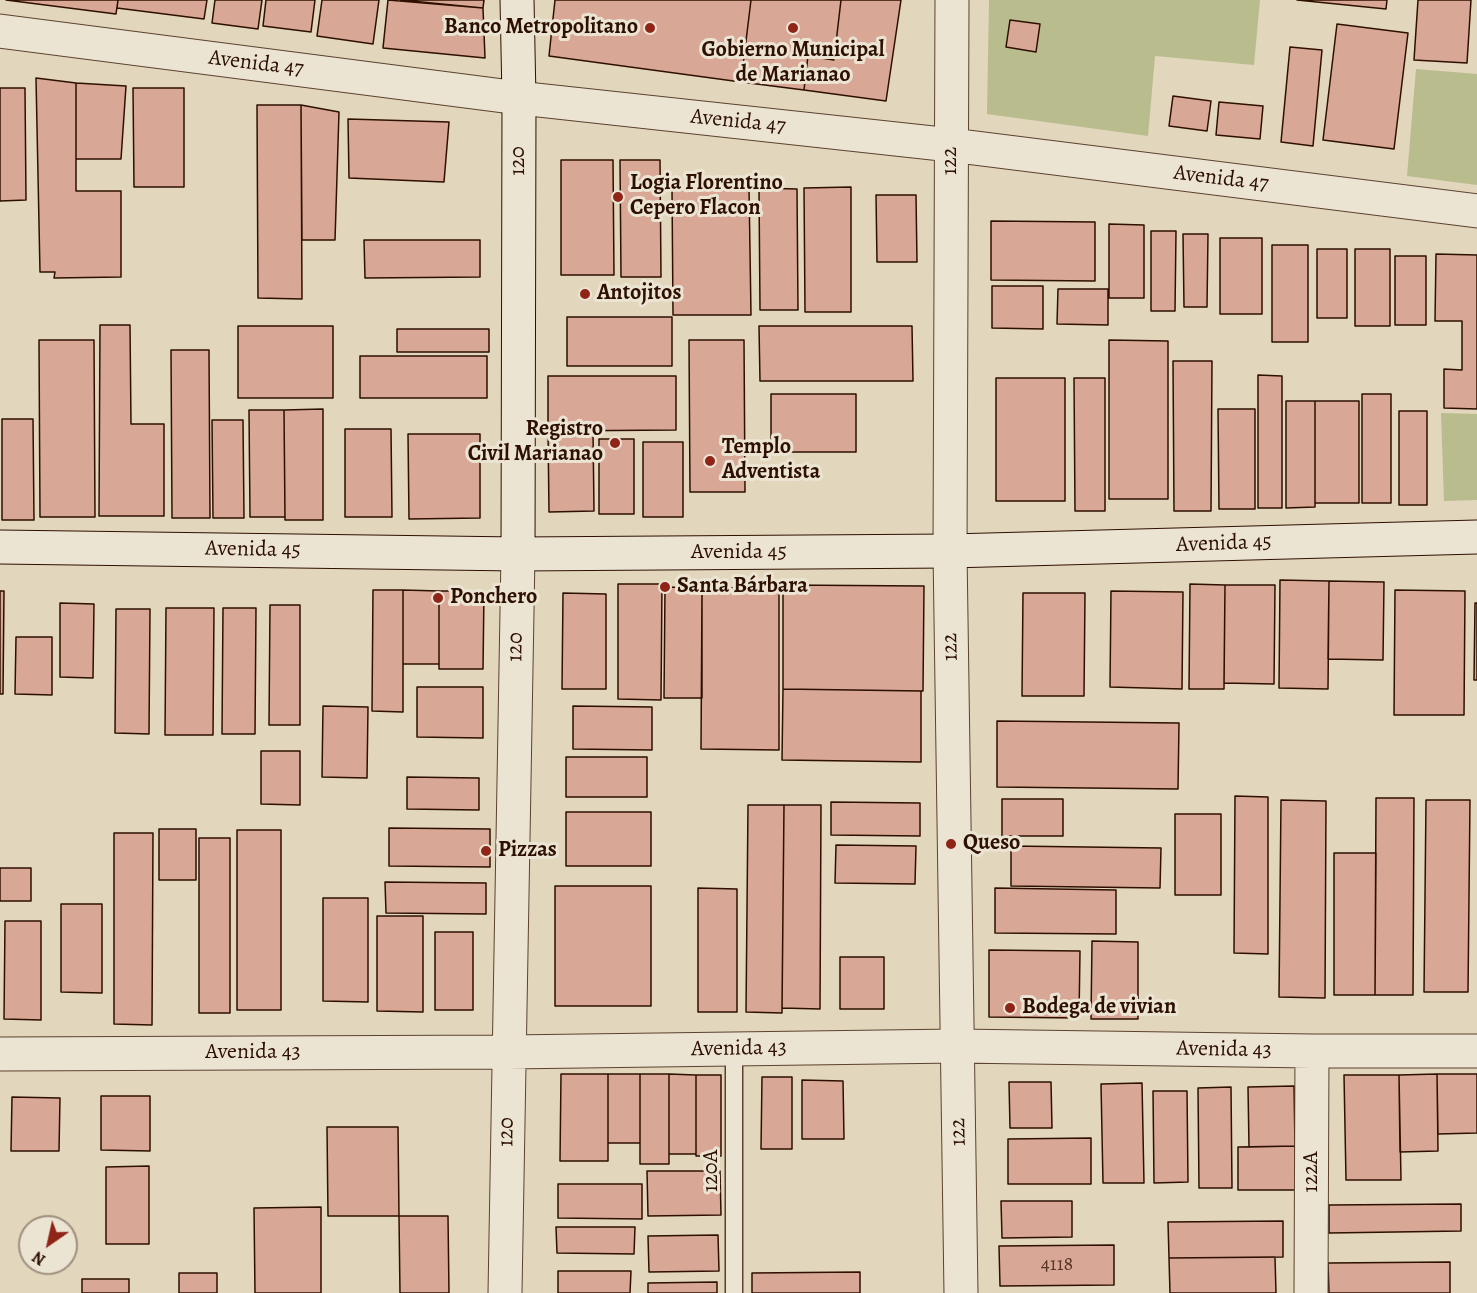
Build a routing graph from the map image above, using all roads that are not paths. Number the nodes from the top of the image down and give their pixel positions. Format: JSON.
{"nodes":[{"id":1,"x":517,"y":0,"type":"edge"},
{"id":2,"x":952,"y":0,"type":"edge"},
{"id":3,"x":0,"y":30,"type":"edge"},
{"id":4,"x":519,"y":98,"type":"junction"},
{"id":5,"x":951,"y":145,"type":"junction"},
{"id":6,"x":1477,"y":211,"type":"edge"},
{"id":7,"x":1477,"y":537,"type":"edge"},
{"id":8,"x":0,"y":547,"type":"edge"},
{"id":9,"x":950,"y":551,"type":"junction"},
{"id":10,"x":518,"y":554,"type":"junction"},
{"id":11,"x":957,"y":1046,"type":"junction"},
{"id":12,"x":734,"y":1050,"type":"junction"},
{"id":13,"x":1312,"y":1051,"type":"junction"},
{"id":14,"x":1477,"y":1051,"type":"edge"},
{"id":15,"x":508,"y":1052,"type":"junction"},
{"id":16,"x":0,"y":1054,"type":"edge"},
{"id":17,"x":505,"y":1293,"type":"edge"},
{"id":18,"x":734,"y":1293,"type":"edge"},
{"id":19,"x":961,"y":1293,"type":"edge"},
{"id":20,"x":1311,"y":1293,"type":"edge"}],
"edges":[{"from":1,"to":4,"type":"street","name":"120"},
{"from":2,"to":5,"type":"street","name":"122"},
{"from":3,"to":4,"type":"street","name":"Avenida 47"},
{"from":4,"to":5,"type":"street","name":"Avenida 47"},
{"from":4,"to":10,"type":"street","name":"120"},
{"from":5,"to":6,"type":"street","name":"Avenida 47"},
{"from":5,"to":9,"type":"street","name":"122"},
{"from":7,"to":9,"type":"street","name":"Avenida 45"},
{"from":8,"to":10,"type":"street","name":"Avenida 45"},
{"from":9,"to":10,"type":"street","name":"Avenida 45"},
{"from":9,"to":11,"type":"street","name":"122"},
{"from":10,"to":15,"type":"street","name":"120"},
{"from":11,"to":12,"type":"street","name":"Avenida 43"},
{"from":11,"to":13,"type":"street","name":"Avenida 43"},
{"from":11,"to":19,"type":"street","name":"122"},
{"from":12,"to":15,"type":"street","name":"Avenida 43"},
{"from":12,"to":18,"type":"lane","name":"120A"},
{"from":13,"to":14,"type":"street","name":"Avenida 43"},
{"from":13,"to":20,"type":"street","name":"122A"},
{"from":15,"to":16,"type":"street","name":"Avenida 43"},
{"from":15,"to":17,"type":"street","name":"120"}]}
